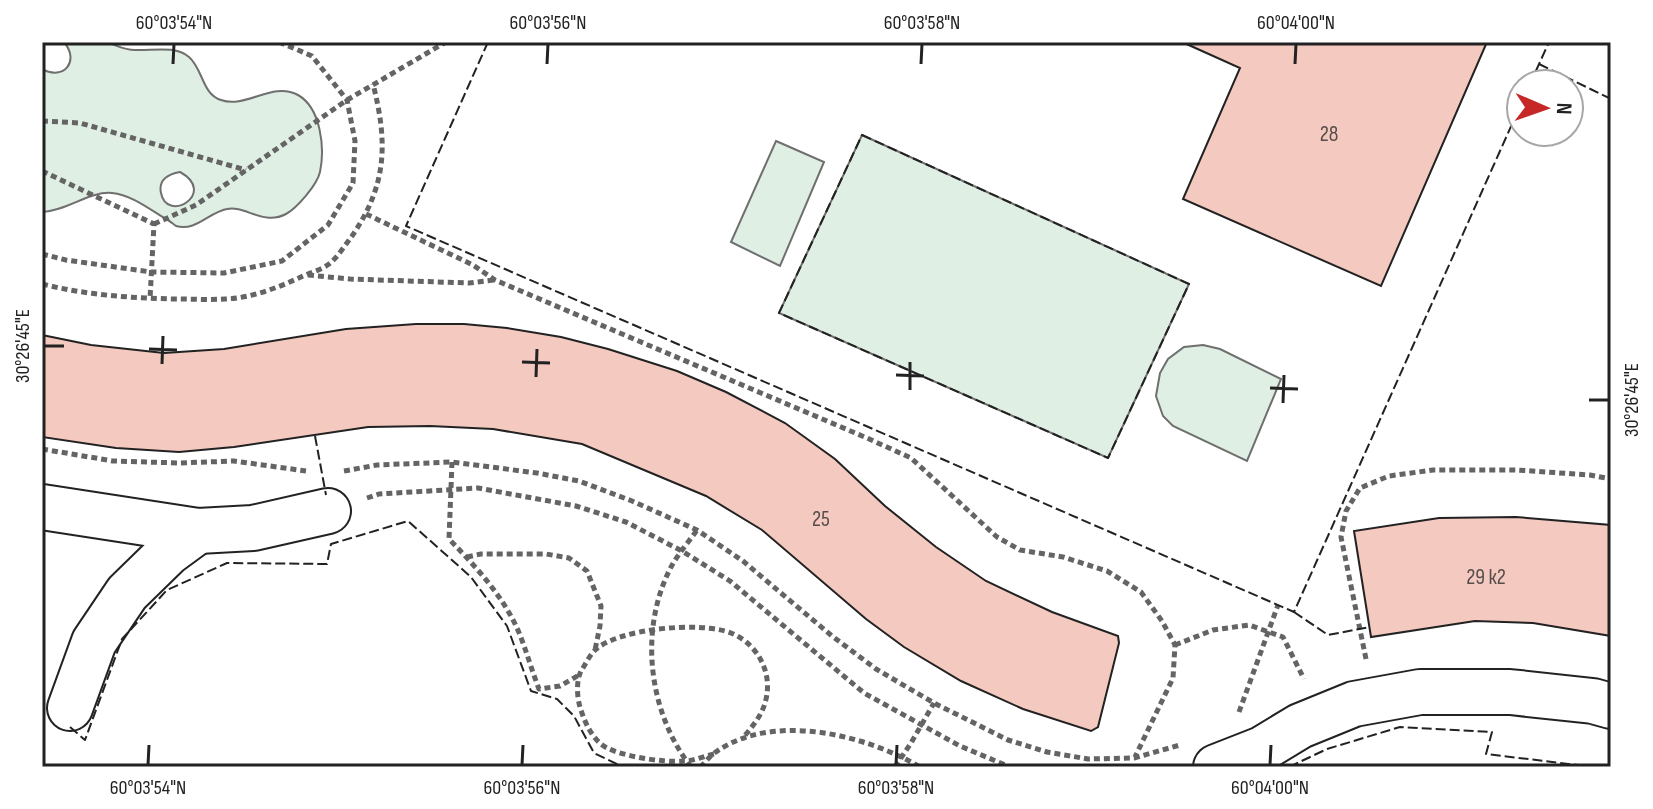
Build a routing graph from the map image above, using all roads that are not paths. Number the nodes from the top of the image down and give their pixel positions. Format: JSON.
{"nodes":[{"id":1,"x":331,"y":492,"type":"road end"},
{"id":2,"x":42,"y":507,"type":"edge"},
{"id":3,"x":198,"y":531,"type":"junction"},
{"id":4,"x":1611,"y":706,"type":"edge"},
{"id":5,"x":70,"y":708,"type":"dead end"},
{"id":6,"x":1203,"y":754,"type":"edge"}],
"edges":[{"from":1,"to":3,"type":"lane"},
{"from":2,"to":3,"type":"lane"},
{"from":3,"to":5,"type":"lane"},
{"from":4,"to":6,"type":"lane"}]}
